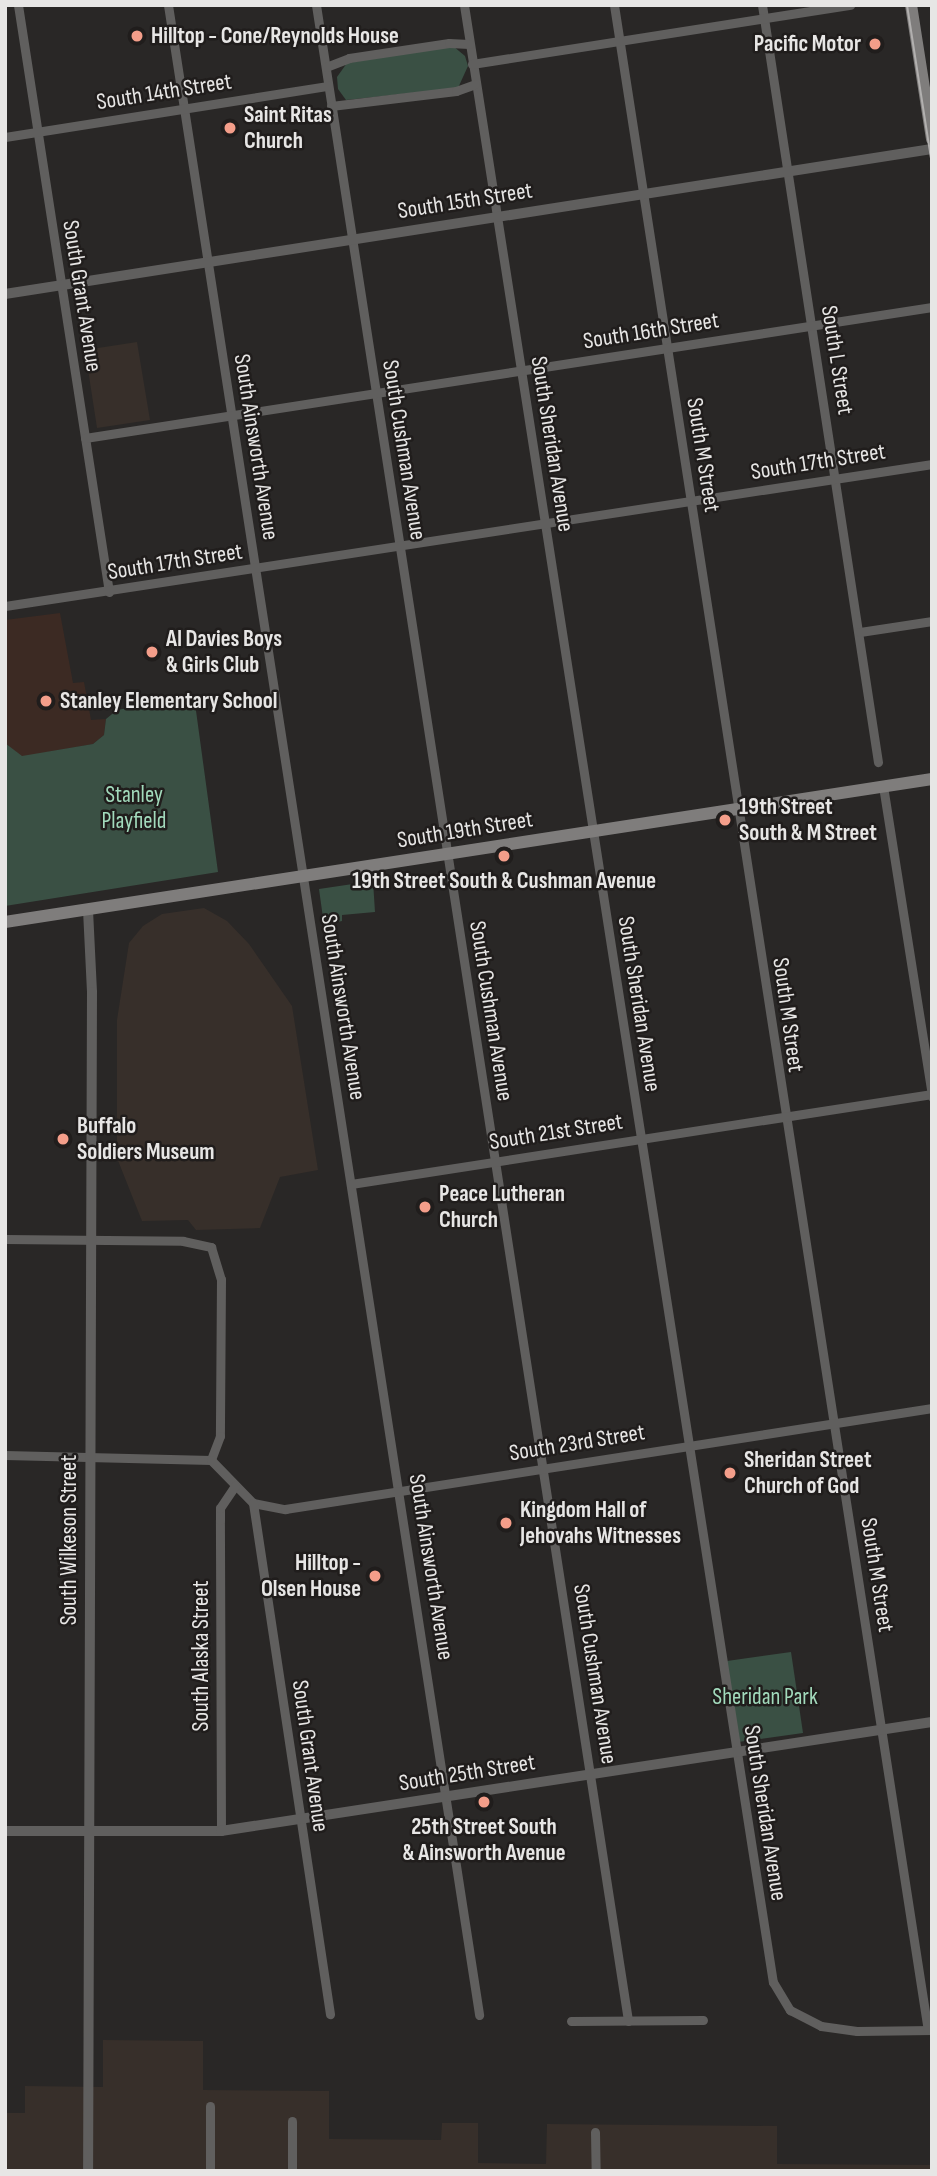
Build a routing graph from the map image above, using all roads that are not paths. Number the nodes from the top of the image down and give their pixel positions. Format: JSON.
{"nodes":[{"id":1,"x":18,"y":5,"type":"edge"},
{"id":2,"x":168,"y":5,"type":"edge"},
{"id":3,"x":316,"y":5,"type":"edge"},
{"id":4,"x":464,"y":5,"type":"edge"},
{"id":5,"x":614,"y":5,"type":"edge"},
{"id":6,"x":762,"y":5,"type":"edge"},
{"id":7,"x":850,"y":5,"type":"edge"},
{"id":8,"x":911,"y":5,"type":"edge"},
{"id":9,"x":765,"y":18,"type":"junction"},
{"id":10,"x":619,"y":41,"type":"junction"},
{"id":11,"x":469,"y":44,"type":"junction"},
{"id":12,"x":472,"y":64,"type":"junction"},
{"id":13,"x":326,"y":67,"type":"junction"},
{"id":14,"x":475,"y":84,"type":"junction"},
{"id":15,"x":328,"y":86,"type":"junction"},
{"id":16,"x":331,"y":106,"type":"junction"},
{"id":17,"x":184,"y":108,"type":"junction"},
{"id":18,"x":37,"y":131,"type":"junction"},
{"id":19,"x":5,"y":137,"type":"edge"},
{"id":20,"x":932,"y":139,"type":"edge"},
{"id":21,"x":932,"y":149,"type":"edge"},
{"id":22,"x":789,"y":172,"type":"junction"},
{"id":23,"x":644,"y":195,"type":"junction"},
{"id":24,"x":495,"y":218,"type":"junction"},
{"id":25,"x":352,"y":240,"type":"junction"},
{"id":26,"x":208,"y":262,"type":"junction"},
{"id":27,"x":61,"y":285,"type":"junction"},
{"id":28,"x":5,"y":294,"type":"edge"},
{"id":29,"x":932,"y":307,"type":"edge"},
{"id":30,"x":812,"y":326,"type":"junction"},
{"id":31,"x":667,"y":348,"type":"junction"},
{"id":32,"x":522,"y":371,"type":"junction"},
{"id":33,"x":376,"y":393,"type":"junction"},
{"id":34,"x":232,"y":415,"type":"junction"},
{"id":35,"x":85,"y":439,"type":"junction"},
{"id":36,"x":932,"y":464,"type":"edge"},
{"id":37,"x":836,"y":479,"type":"junction"},
{"id":38,"x":691,"y":501,"type":"junction"},
{"id":39,"x":545,"y":524,"type":"junction"},
{"id":40,"x":400,"y":546,"type":"junction"},
{"id":41,"x":256,"y":569,"type":"junction"},
{"id":42,"x":109,"y":592,"type":"junction"},
{"id":43,"x":5,"y":606,"type":"edge"},
{"id":44,"x":932,"y":621,"type":"edge"},
{"id":45,"x":860,"y":632,"type":"junction"},
{"id":46,"x":878,"y":762,"type":"dead end"},
{"id":47,"x":932,"y":779,"type":"edge"},
{"id":48,"x":883,"y":786,"type":"junction"},
{"id":49,"x":738,"y":808,"type":"junction"},
{"id":50,"x":593,"y":831,"type":"junction"},
{"id":51,"x":447,"y":854,"type":"junction"},
{"id":52,"x":304,"y":876,"type":"junction"},
{"id":53,"x":88,"y":910,"type":"junction"},
{"id":54,"x":5,"y":922,"type":"edge"},
{"id":55,"x":932,"y":1095,"type":"edge"},
{"id":56,"x":784,"y":1115,"type":"junction"},
{"id":57,"x":640,"y":1139,"type":"junction"},
{"id":58,"x":494,"y":1161,"type":"junction"},
{"id":59,"x":351,"y":1184,"type":"junction"},
{"id":60,"x":5,"y":1239,"type":"edge"},
{"id":61,"x":91,"y":1240,"type":"junction"},
{"id":62,"x":932,"y":1408,"type":"edge"},
{"id":63,"x":834,"y":1423,"type":"junction"},
{"id":64,"x":689,"y":1445,"type":"junction"},
{"id":65,"x":5,"y":1455,"type":"edge"},
{"id":66,"x":90,"y":1456,"type":"junction"},
{"id":67,"x":211,"y":1460,"type":"junction"},
{"id":68,"x":543,"y":1468,"type":"junction"},
{"id":69,"x":235,"y":1486,"type":"junction"},
{"id":70,"x":400,"y":1490,"type":"junction"},
{"id":71,"x":253,"y":1503,"type":"junction"},
{"id":72,"x":932,"y":1722,"type":"edge"},
{"id":73,"x":882,"y":1730,"type":"junction"},
{"id":74,"x":737,"y":1753,"type":"junction"},
{"id":75,"x":591,"y":1775,"type":"junction"},
{"id":76,"x":447,"y":1798,"type":"junction"},
{"id":77,"x":300,"y":1820,"type":"junction"},
{"id":78,"x":5,"y":1831,"type":"edge"},
{"id":79,"x":221,"y":1831,"type":"junction"},
{"id":80,"x":89,"y":1832,"type":"junction"},
{"id":81,"x":330,"y":2014,"type":"dead end"},
{"id":82,"x":479,"y":2015,"type":"dead end"},
{"id":83,"x":703,"y":2020,"type":"dead end"},
{"id":84,"x":571,"y":2021,"type":"dead end"},
{"id":85,"x":628,"y":2021,"type":"junction"},
{"id":86,"x":930,"y":2030,"type":"edge"},
{"id":87,"x":210,"y":2106,"type":"dead end"},
{"id":88,"x":292,"y":2121,"type":"dead end"},
{"id":89,"x":595,"y":2132,"type":"dead end"},
{"id":90,"x":88,"y":2171,"type":"edge"},
{"id":91,"x":210,"y":2171,"type":"edge"},
{"id":92,"x":292,"y":2171,"type":"edge"},
{"id":93,"x":596,"y":2171,"type":"edge"}],
"edges":[{"from":1,"to":18,"type":"street","name":"South Grant Avenue"},
{"from":2,"to":17,"type":"street","name":"South Ainsworth Avenue"},
{"from":3,"to":13,"type":"street","name":"South Cushman Avenue"},
{"from":4,"to":11,"type":"street","name":"South Sheridan Avenue"},
{"from":5,"to":10,"type":"street","name":"South M Street"},
{"from":6,"to":9,"type":"street","name":"South L Street"},
{"from":7,"to":9,"type":"street"},
{"from":8,"to":20,"type":"main road"},
{"from":9,"to":10,"type":"street"},
{"from":9,"to":22,"type":"street","name":"South L Street"},
{"from":10,"to":12,"type":"street"},
{"from":10,"to":23,"type":"street","name":"South M Street"},
{"from":11,"to":12,"type":"street","name":"South Sheridan Avenue"},
{"from":11,"to":13,"type":"street"},
{"from":12,"to":14,"type":"street","name":"South Sheridan Avenue"},
{"from":13,"to":15,"type":"street","name":"South Cushman Avenue"},
{"from":14,"to":16,"type":"street"},
{"from":14,"to":24,"type":"street","name":"South Sheridan Avenue"},
{"from":15,"to":16,"type":"street","name":"South Cushman Avenue"},
{"from":15,"to":17,"type":"street","name":"South 14th Street"},
{"from":16,"to":25,"type":"street","name":"South Cushman Avenue"},
{"from":17,"to":18,"type":"street","name":"South 14th Street"},
{"from":17,"to":26,"type":"street","name":"South Ainsworth Avenue"},
{"from":18,"to":19,"type":"street","name":"South 14th Street"},
{"from":18,"to":27,"type":"street","name":"South Grant Avenue"},
{"from":21,"to":22,"type":"street","name":"South 15th Street"},
{"from":22,"to":23,"type":"street","name":"South 15th Street"},
{"from":22,"to":30,"type":"street","name":"South L Street"},
{"from":23,"to":24,"type":"street","name":"South 15th Street"},
{"from":23,"to":31,"type":"street","name":"South M Street"},
{"from":24,"to":25,"type":"street","name":"South 15th Street"},
{"from":24,"to":32,"type":"street","name":"South Sheridan Avenue"},
{"from":25,"to":26,"type":"street","name":"South 15th Street"},
{"from":25,"to":33,"type":"street","name":"South Cushman Avenue"},
{"from":26,"to":27,"type":"street","name":"South 15th Street"},
{"from":26,"to":34,"type":"street","name":"South Ainsworth Avenue"},
{"from":27,"to":28,"type":"street","name":"South 15th Street"},
{"from":27,"to":35,"type":"street","name":"South Grant Avenue"},
{"from":29,"to":30,"type":"street","name":"South 16th Street"},
{"from":30,"to":31,"type":"street","name":"South 16th Street"},
{"from":30,"to":37,"type":"street","name":"South L Street"},
{"from":31,"to":32,"type":"street","name":"South 16th Street"},
{"from":31,"to":38,"type":"street","name":"South M Street"},
{"from":32,"to":33,"type":"street","name":"South 16th Street"},
{"from":32,"to":39,"type":"street","name":"South Sheridan Avenue"},
{"from":33,"to":34,"type":"street","name":"South 16th Street"},
{"from":33,"to":40,"type":"street","name":"South Cushman Avenue"},
{"from":34,"to":35,"type":"street","name":"South 16th Street"},
{"from":34,"to":41,"type":"street","name":"South Ainsworth Avenue"},
{"from":35,"to":42,"type":"street","name":"South Grant Avenue"},
{"from":36,"to":37,"type":"street","name":"South 17th Street"},
{"from":37,"to":38,"type":"street","name":"South 17th Street"},
{"from":37,"to":45,"type":"street","name":"South L Street"},
{"from":38,"to":39,"type":"street","name":"South 17th Street"},
{"from":38,"to":49,"type":"street","name":"South M Street"},
{"from":39,"to":40,"type":"street","name":"South 17th Street"},
{"from":39,"to":50,"type":"street","name":"South Sheridan Avenue"},
{"from":40,"to":41,"type":"street","name":"South 17th Street"},
{"from":40,"to":51,"type":"street","name":"South Cushman Avenue"},
{"from":41,"to":42,"type":"street","name":"South 17th Street"},
{"from":41,"to":52,"type":"street","name":"South Ainsworth Avenue"},
{"from":42,"to":43,"type":"street","name":"South 17th Street"},
{"from":44,"to":45,"type":"street"},
{"from":45,"to":46,"type":"street","name":"South L Street"},
{"from":47,"to":48,"type":"main road","name":"South 19th Street"},
{"from":48,"to":49,"type":"main road","name":"South 19th Street"},
{"from":48,"to":55,"type":"street"},
{"from":49,"to":50,"type":"main road","name":"South 19th Street"},
{"from":49,"to":56,"type":"street","name":"South M Street"},
{"from":50,"to":51,"type":"main road","name":"South 19th Street"},
{"from":50,"to":57,"type":"street","name":"South Sheridan Avenue"},
{"from":51,"to":52,"type":"main road","name":"South 19th Street"},
{"from":51,"to":58,"type":"street","name":"South Cushman Avenue"},
{"from":52,"to":53,"type":"main road","name":"South 19th Street"},
{"from":52,"to":59,"type":"street","name":"South Ainsworth Avenue"},
{"from":53,"to":54,"type":"main road","name":"South 19th Street"},
{"from":53,"to":61,"type":"street","name":"South Wilkeson Street"},
{"from":55,"to":56,"type":"street","name":"South 21st Street"},
{"from":56,"to":57,"type":"street","name":"South 21st Street"},
{"from":56,"to":63,"type":"street","name":"South M Street"},
{"from":57,"to":58,"type":"street","name":"South 21st Street"},
{"from":57,"to":64,"type":"street","name":"South Sheridan Avenue"},
{"from":58,"to":59,"type":"street","name":"South 21st Street"},
{"from":58,"to":68,"type":"street","name":"South Cushman Avenue"},
{"from":59,"to":70,"type":"street","name":"South Ainsworth Avenue"},
{"from":60,"to":61,"type":"street"},
{"from":61,"to":66,"type":"street","name":"South Wilkeson Street"},
{"from":61,"to":67,"type":"street"},
{"from":62,"to":63,"type":"street","name":"South 23rd Street"},
{"from":63,"to":64,"type":"street","name":"South 23rd Street"},
{"from":63,"to":73,"type":"street","name":"South M Street"},
{"from":64,"to":68,"type":"street","name":"South 23rd Street"},
{"from":64,"to":74,"type":"street","name":"South Sheridan Avenue"},
{"from":65,"to":66,"type":"street"},
{"from":66,"to":67,"type":"street"},
{"from":66,"to":80,"type":"street","name":"South Wilkeson Street"},
{"from":67,"to":69,"type":"street"},
{"from":68,"to":70,"type":"street","name":"South 23rd Street"},
{"from":68,"to":75,"type":"street","name":"South Cushman Avenue"},
{"from":69,"to":71,"type":"street"},
{"from":69,"to":79,"type":"street","name":"South Alaska Street"},
{"from":70,"to":71,"type":"street","name":"South 23rd Street"},
{"from":70,"to":76,"type":"street","name":"South Ainsworth Avenue"},
{"from":71,"to":77,"type":"street","name":"South Grant Avenue"},
{"from":72,"to":73,"type":"street","name":"South 25th Street"},
{"from":73,"to":74,"type":"street","name":"South 25th Street"},
{"from":73,"to":86,"type":"street","name":"South M Street"},
{"from":74,"to":75,"type":"street","name":"South 25th Street"},
{"from":74,"to":86,"type":"street","name":"South Sheridan Avenue"},
{"from":75,"to":76,"type":"street","name":"South 25th Street"},
{"from":75,"to":85,"type":"street","name":"South Cushman Avenue"},
{"from":76,"to":77,"type":"street","name":"South 25th Street"},
{"from":76,"to":82,"type":"street","name":"South Ainsworth Avenue"},
{"from":77,"to":79,"type":"street","name":"South 25th Street"},
{"from":77,"to":81,"type":"street","name":"South Grant Avenue"},
{"from":78,"to":80,"type":"street","name":"South 25th Street"},
{"from":79,"to":80,"type":"street","name":"South 25th Street"},
{"from":80,"to":90,"type":"street","name":"South Wilkeson Street"},
{"from":83,"to":85,"type":"street"},
{"from":84,"to":85,"type":"street"},
{"from":87,"to":91,"type":"street"},
{"from":88,"to":92,"type":"street"},
{"from":89,"to":93,"type":"street"}]}
